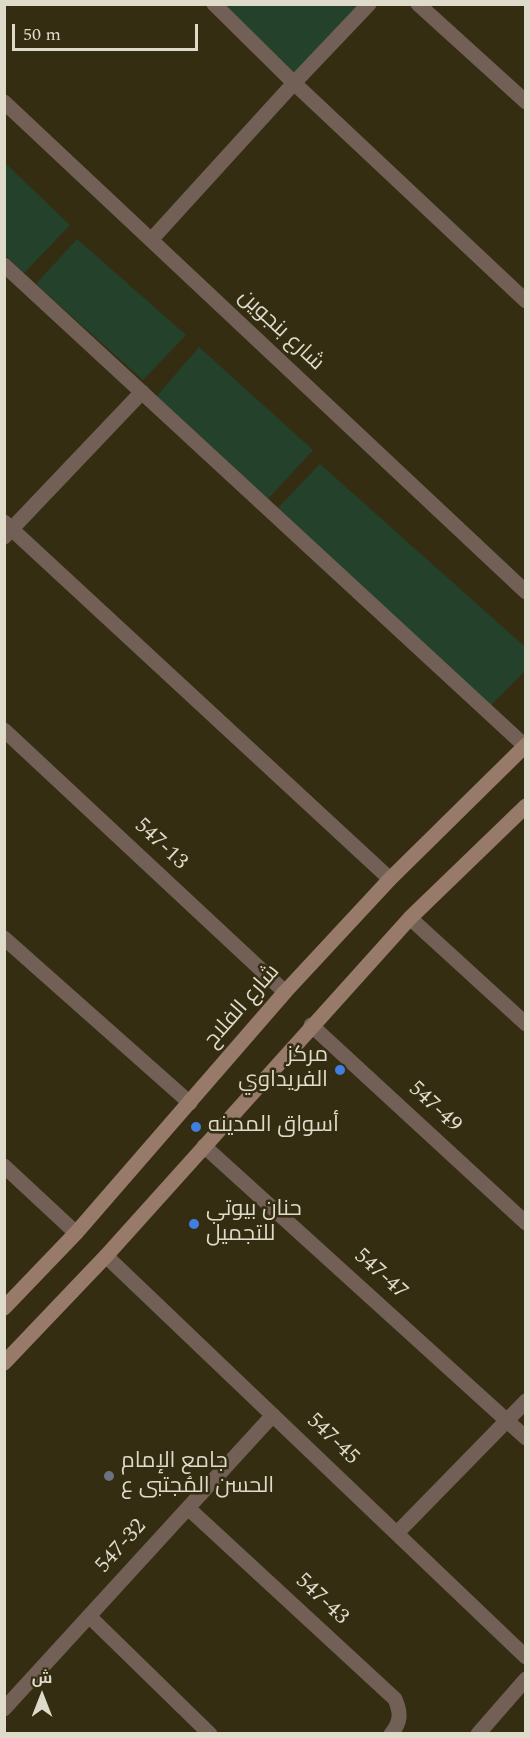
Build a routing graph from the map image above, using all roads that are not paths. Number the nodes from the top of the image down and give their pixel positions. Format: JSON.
{"nodes":[{"id":1,"x":213,"y":4,"type":"edge"},
{"id":2,"x":369,"y":4,"type":"edge"},
{"id":3,"x":418,"y":4,"type":"edge"},
{"id":4,"x":294,"y":83,"type":"junction"},
{"id":5,"x":4,"y":102,"type":"edge"},
{"id":6,"x":525,"y":102,"type":"edge"},
{"id":7,"x":151,"y":240,"type":"junction"},
{"id":8,"x":4,"y":265,"type":"edge"},
{"id":9,"x":525,"y":301,"type":"edge"},
{"id":10,"x":142,"y":392,"type":"junction"},
{"id":11,"x":7,"y":529,"type":"edge"},
{"id":12,"x":525,"y":592,"type":"edge"},
{"id":13,"x":4,"y":730,"type":"edge"},
{"id":14,"x":525,"y":746,"type":"edge"},
{"id":15,"x":525,"y":806,"type":"edge"},
{"id":16,"x":390,"y":879,"type":"junction"},
{"id":17,"x":410,"y":918,"type":"junction"},
{"id":18,"x":4,"y":938,"type":"edge"},
{"id":19,"x":285,"y":992,"type":"junction"},
{"id":20,"x":525,"y":1023,"type":"edge"},
{"id":21,"x":311,"y":1025,"type":"junction"},
{"id":22,"x":190,"y":1103,"type":"junction"},
{"id":23,"x":204,"y":1146,"type":"junction"},
{"id":24,"x":4,"y":1166,"type":"edge"},
{"id":25,"x":525,"y":1223,"type":"edge"},
{"id":26,"x":76,"y":1233,"type":"junction"},
{"id":27,"x":106,"y":1256,"type":"junction"},
{"id":28,"x":6,"y":1302,"type":"edge"},
{"id":29,"x":4,"y":1363,"type":"edge"},
{"id":30,"x":525,"y":1401,"type":"edge"},
{"id":31,"x":273,"y":1415,"type":"junction"},
{"id":32,"x":506,"y":1420,"type":"junction"},
{"id":33,"x":525,"y":1438,"type":"edge"},
{"id":34,"x":188,"y":1508,"type":"junction"},
{"id":35,"x":397,"y":1533,"type":"junction"},
{"id":36,"x":89,"y":1616,"type":"junction"},
{"id":37,"x":525,"y":1657,"type":"edge"},
{"id":38,"x":525,"y":1679,"type":"edge"},
{"id":39,"x":4,"y":1709,"type":"edge"},
{"id":40,"x":210,"y":1734,"type":"edge"},
{"id":41,"x":391,"y":1734,"type":"edge"},
{"id":42,"x":478,"y":1734,"type":"edge"}],
"edges":[{"from":1,"to":4,"type":"street"},
{"from":2,"to":4,"type":"street"},
{"from":3,"to":6,"type":"street"},
{"from":4,"to":7,"type":"street"},
{"from":4,"to":9,"type":"street"},
{"from":5,"to":7,"type":"street","name":"شارع بنجوين"},
{"from":7,"to":12,"type":"street","name":"شارع بنجوين"},
{"from":8,"to":10,"type":"street"},
{"from":10,"to":11,"type":"street"},
{"from":10,"to":14,"type":"street"},
{"from":11,"to":16,"type":"street"},
{"from":13,"to":19,"type":"street","name":"547-13"},
{"from":14,"to":16,"type":"main road","name":"شارع الفلاح"},
{"from":15,"to":17,"type":"main road"},
{"from":16,"to":19,"type":"main road","name":"شارع الفلاح"},
{"from":17,"to":20,"type":"street"},
{"from":17,"to":21,"type":"main road"},
{"from":18,"to":22,"type":"street"},
{"from":19,"to":22,"type":"main road","name":"شارع الفلاح"},
{"from":21,"to":23,"type":"main road"},
{"from":21,"to":25,"type":"street","name":"547-49"},
{"from":22,"to":26,"type":"main road","name":"شارع الفلاح"},
{"from":23,"to":27,"type":"main road"},
{"from":23,"to":32,"type":"street","name":"547-47"},
{"from":24,"to":26,"type":"street"},
{"from":26,"to":28,"type":"main road","name":"شارع الفلاح"},
{"from":27,"to":29,"type":"main road"},
{"from":27,"to":31,"type":"street","name":"547-45"},
{"from":30,"to":32,"type":"street"},
{"from":31,"to":34,"type":"street","name":"547-32"},
{"from":31,"to":35,"type":"street","name":"547-45"},
{"from":32,"to":33,"type":"street","name":"547-47"},
{"from":32,"to":35,"type":"street"},
{"from":34,"to":36,"type":"street","name":"547-32"},
{"from":34,"to":41,"type":"street","name":"547-43"},
{"from":35,"to":37,"type":"street","name":"547-45"},
{"from":36,"to":39,"type":"street","name":"547-32"},
{"from":36,"to":40,"type":"street"},
{"from":38,"to":42,"type":"street"}]}
